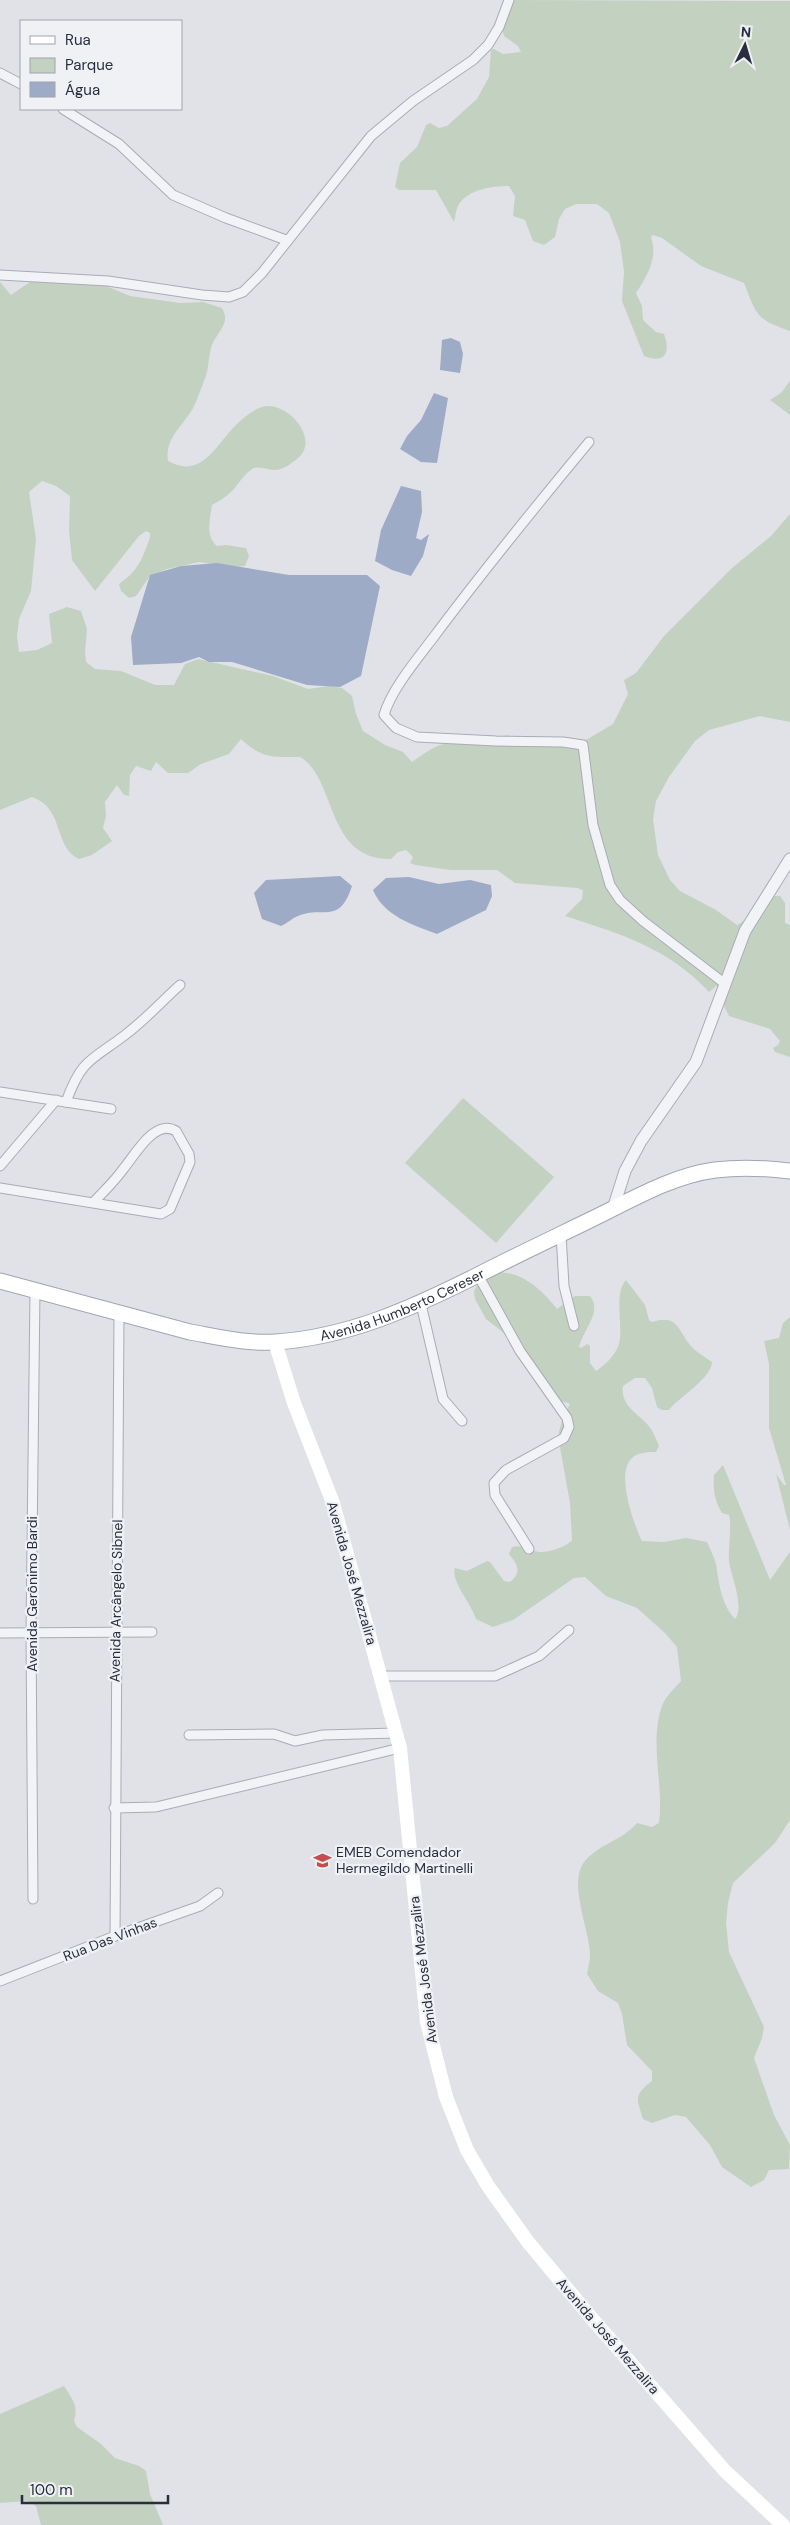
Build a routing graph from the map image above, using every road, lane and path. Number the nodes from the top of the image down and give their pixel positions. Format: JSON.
{"nodes":[{"id":1,"x":509,"y":0,"type":"edge"},
{"id":2,"x":0,"y":73,"type":"edge"},
{"id":3,"x":20,"y":83,"type":"edge"},
{"id":4,"x":65,"y":110,"type":"edge"},
{"id":5,"x":286,"y":240,"type":"junction"},
{"id":6,"x":0,"y":275,"type":"edge"},
{"id":7,"x":589,"y":442,"type":"dead end"},
{"id":8,"x":790,"y":859,"type":"edge"},
{"id":9,"x":724,"y":983,"type":"junction"},
{"id":10,"x":180,"y":985,"type":"dead end"},
{"id":11,"x":0,"y":1092,"type":"edge"},
{"id":12,"x":56,"y":1100,"type":"junction"},
{"id":13,"x":66,"y":1102,"type":"junction"},
{"id":14,"x":111,"y":1109,"type":"dead end"},
{"id":15,"x":0,"y":1166,"type":"edge"},
{"id":16,"x":790,"y":1171,"type":"edge"},
{"id":17,"x":0,"y":1188,"type":"edge"},
{"id":18,"x":93,"y":1203,"type":"junction"},
{"id":19,"x":613,"y":1209,"type":"junction"},
{"id":20,"x":561,"y":1234,"type":"junction"},
{"id":21,"x":478,"y":1275,"type":"junction"},
{"id":22,"x":0,"y":1281,"type":"edge"},
{"id":23,"x":35,"y":1290,"type":"junction"},
{"id":24,"x":421,"y":1304,"type":"junction"},
{"id":25,"x":119,"y":1313,"type":"junction"},
{"id":26,"x":574,"y":1326,"type":"dead end"},
{"id":27,"x":275,"y":1342,"type":"junction"},
{"id":28,"x":462,"y":1421,"type":"dead end"},
{"id":29,"x":529,"y":1548,"type":"dead end"},
{"id":30,"x":569,"y":1630,"type":"dead end"},
{"id":31,"x":0,"y":1632,"type":"edge"},
{"id":32,"x":31,"y":1632,"type":"junction"},
{"id":33,"x":116,"y":1632,"type":"junction"},
{"id":34,"x":152,"y":1632,"type":"dead end"},
{"id":35,"x":381,"y":1676,"type":"junction"},
{"id":36,"x":396,"y":1733,"type":"junction"},
{"id":37,"x":189,"y":1735,"type":"dead end"},
{"id":38,"x":400,"y":1748,"type":"junction"},
{"id":39,"x":114,"y":1808,"type":"junction"},
{"id":40,"x":218,"y":1893,"type":"dead end"},
{"id":41,"x":33,"y":1899,"type":"dead end"},
{"id":42,"x":115,"y":1936,"type":"junction"},
{"id":43,"x":0,"y":1982,"type":"edge"},
{"id":44,"x":783,"y":2525,"type":"edge"}],
"edges":[{"from":1,"to":5,"type":"street"},
{"from":2,"to":3,"type":"street"},
{"from":4,"to":5,"type":"street"},
{"from":5,"to":6,"type":"street"},
{"from":7,"to":9,"type":"street"},
{"from":8,"to":9,"type":"street"},
{"from":9,"to":19,"type":"street"},
{"from":10,"to":13,"type":"street"},
{"from":11,"to":12,"type":"street"},
{"from":12,"to":13,"type":"street"},
{"from":12,"to":15,"type":"street"},
{"from":13,"to":14,"type":"street"},
{"from":16,"to":19,"type":"main road","name":"Avenida Humberto Cereser"},
{"from":17,"to":18,"type":"street"},
{"from":18,"to":18,"type":"street"},
{"from":19,"to":20,"type":"main road","name":"Avenida Humberto Cereser"},
{"from":20,"to":21,"type":"main road","name":"Avenida Humberto Cereser"},
{"from":20,"to":26,"type":"street"},
{"from":21,"to":24,"type":"main road","name":"Avenida Humberto Cereser"},
{"from":21,"to":29,"type":"street"},
{"from":22,"to":23,"type":"main road","name":"Avenida Humberto Cereser"},
{"from":23,"to":25,"type":"main road","name":"Avenida Humberto Cereser"},
{"from":23,"to":32,"type":"street","name":"Avenida Gerônimo Bardi"},
{"from":24,"to":27,"type":"main road","name":"Avenida Humberto Cereser"},
{"from":24,"to":28,"type":"street"},
{"from":25,"to":27,"type":"main road","name":"Avenida Humberto Cereser"},
{"from":25,"to":33,"type":"street","name":"Avenida Arcângelo Sibnel"},
{"from":27,"to":35,"type":"main road","name":"Avenida José Mezzalira"},
{"from":30,"to":35,"type":"street"},
{"from":31,"to":32,"type":"street"},
{"from":32,"to":33,"type":"street"},
{"from":32,"to":41,"type":"street","name":"Avenida Gerônimo Bardi"},
{"from":33,"to":34,"type":"street"},
{"from":33,"to":39,"type":"street","name":"Avenida Arcângelo Sibnel"},
{"from":35,"to":36,"type":"main road","name":"Avenida José Mezzalira"},
{"from":36,"to":37,"type":"street"},
{"from":36,"to":38,"type":"main road","name":"Avenida José Mezzalira"},
{"from":38,"to":39,"type":"street"},
{"from":38,"to":44,"type":"main road","name":"Avenida José Mezzalira"},
{"from":39,"to":42,"type":"street","name":"Avenida Arcângelo Sibnel"},
{"from":40,"to":42,"type":"street","name":"Rua Das Vinhas"},
{"from":42,"to":43,"type":"street","name":"Rua Das Vinhas"}]}
